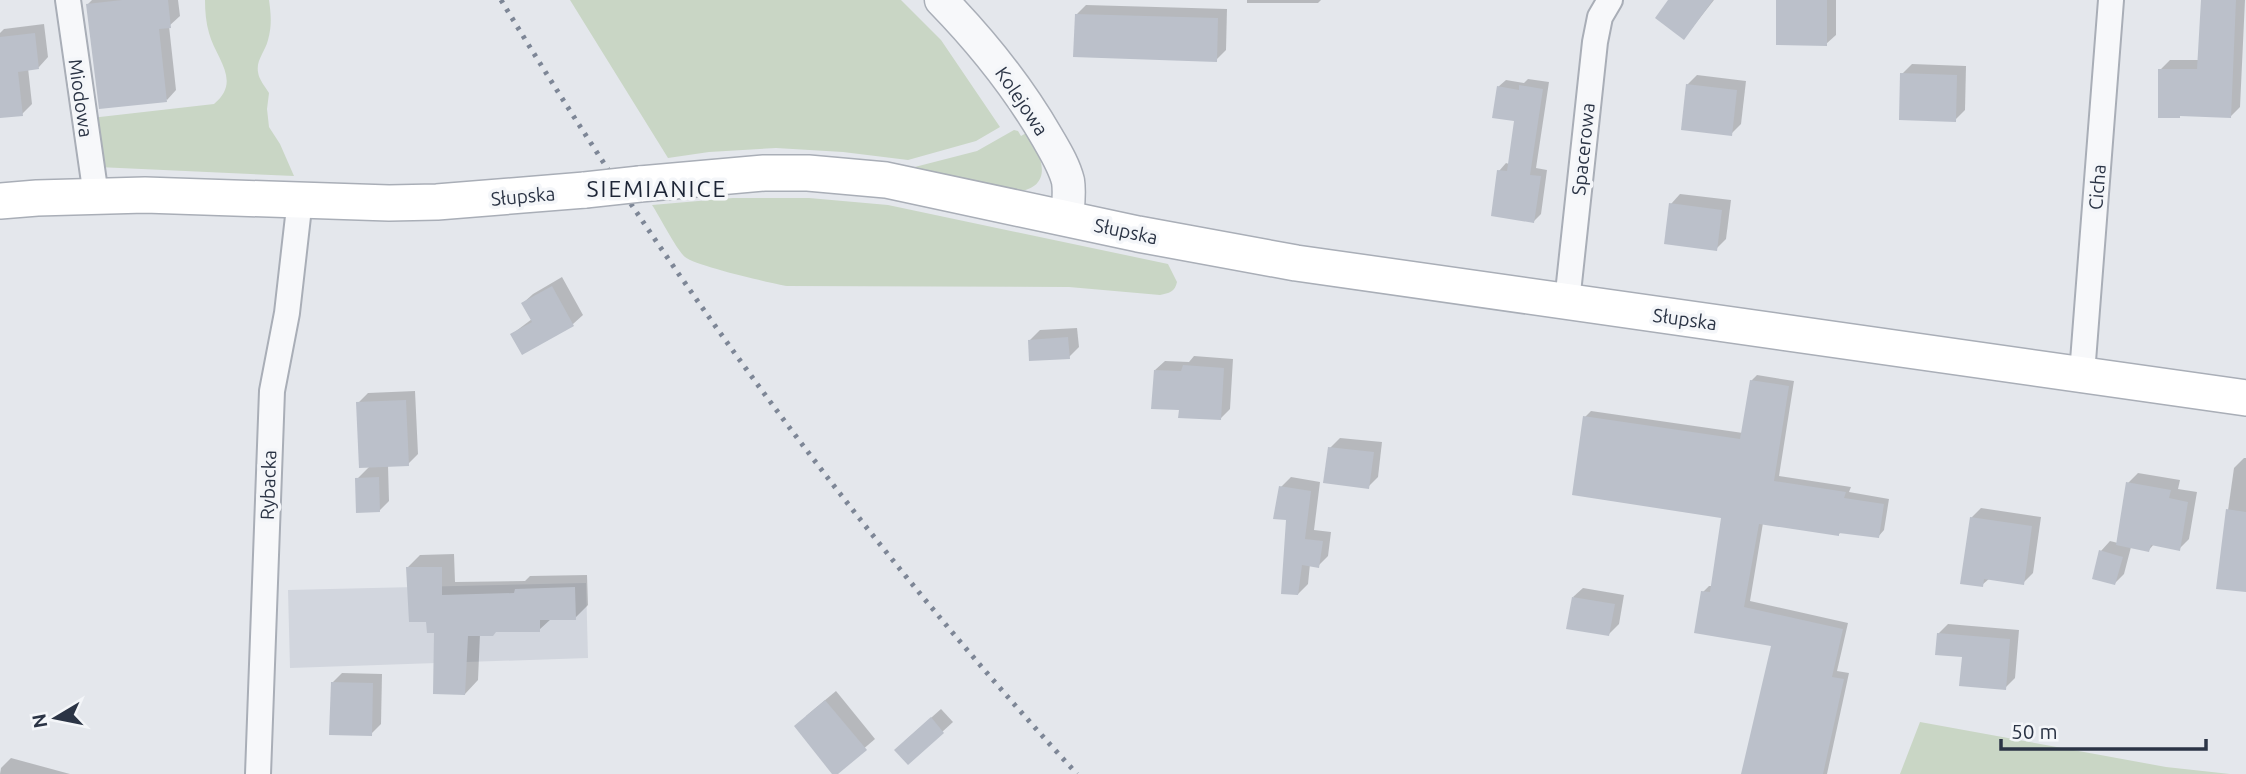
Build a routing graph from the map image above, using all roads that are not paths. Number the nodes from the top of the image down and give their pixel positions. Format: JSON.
{"nodes":[{"id":1,"x":68,"y":0,"type":"edge"},
{"id":2,"x":941,"y":0,"type":"edge"},
{"id":3,"x":1610,"y":0,"type":"edge"},
{"id":4,"x":2111,"y":0,"type":"edge"},
{"id":5,"x":96,"y":195,"type":"junction"},
{"id":6,"x":300,"y":199,"type":"junction"},
{"id":7,"x":0,"y":201,"type":"edge"},
{"id":8,"x":1067,"y":219,"type":"junction"},
{"id":9,"x":1567,"y":302,"type":"junction"},
{"id":10,"x":2082,"y":374,"type":"junction"},
{"id":11,"x":2246,"y":398,"type":"edge"},
{"id":12,"x":258,"y":774,"type":"edge"}],
"edges":[{"from":1,"to":5,"type":"street","name":"Miodowa"},
{"from":2,"to":8,"type":"street","name":"Kolejowa"},
{"from":3,"to":9,"type":"street","name":"Spacerowa"},
{"from":4,"to":10,"type":"street","name":"Cicha"},
{"from":5,"to":6,"type":"main road","name":"Słupska"},
{"from":5,"to":7,"type":"main road","name":"Słupska"},
{"from":6,"to":8,"type":"main road","name":"Słupska","bridge":true},
{"from":6,"to":12,"type":"street","name":"Rybacka"},
{"from":8,"to":9,"type":"main road","name":"Słupska"},
{"from":9,"to":10,"type":"main road","name":"Słupska"},
{"from":10,"to":11,"type":"main road","name":"Słupska"}]}
